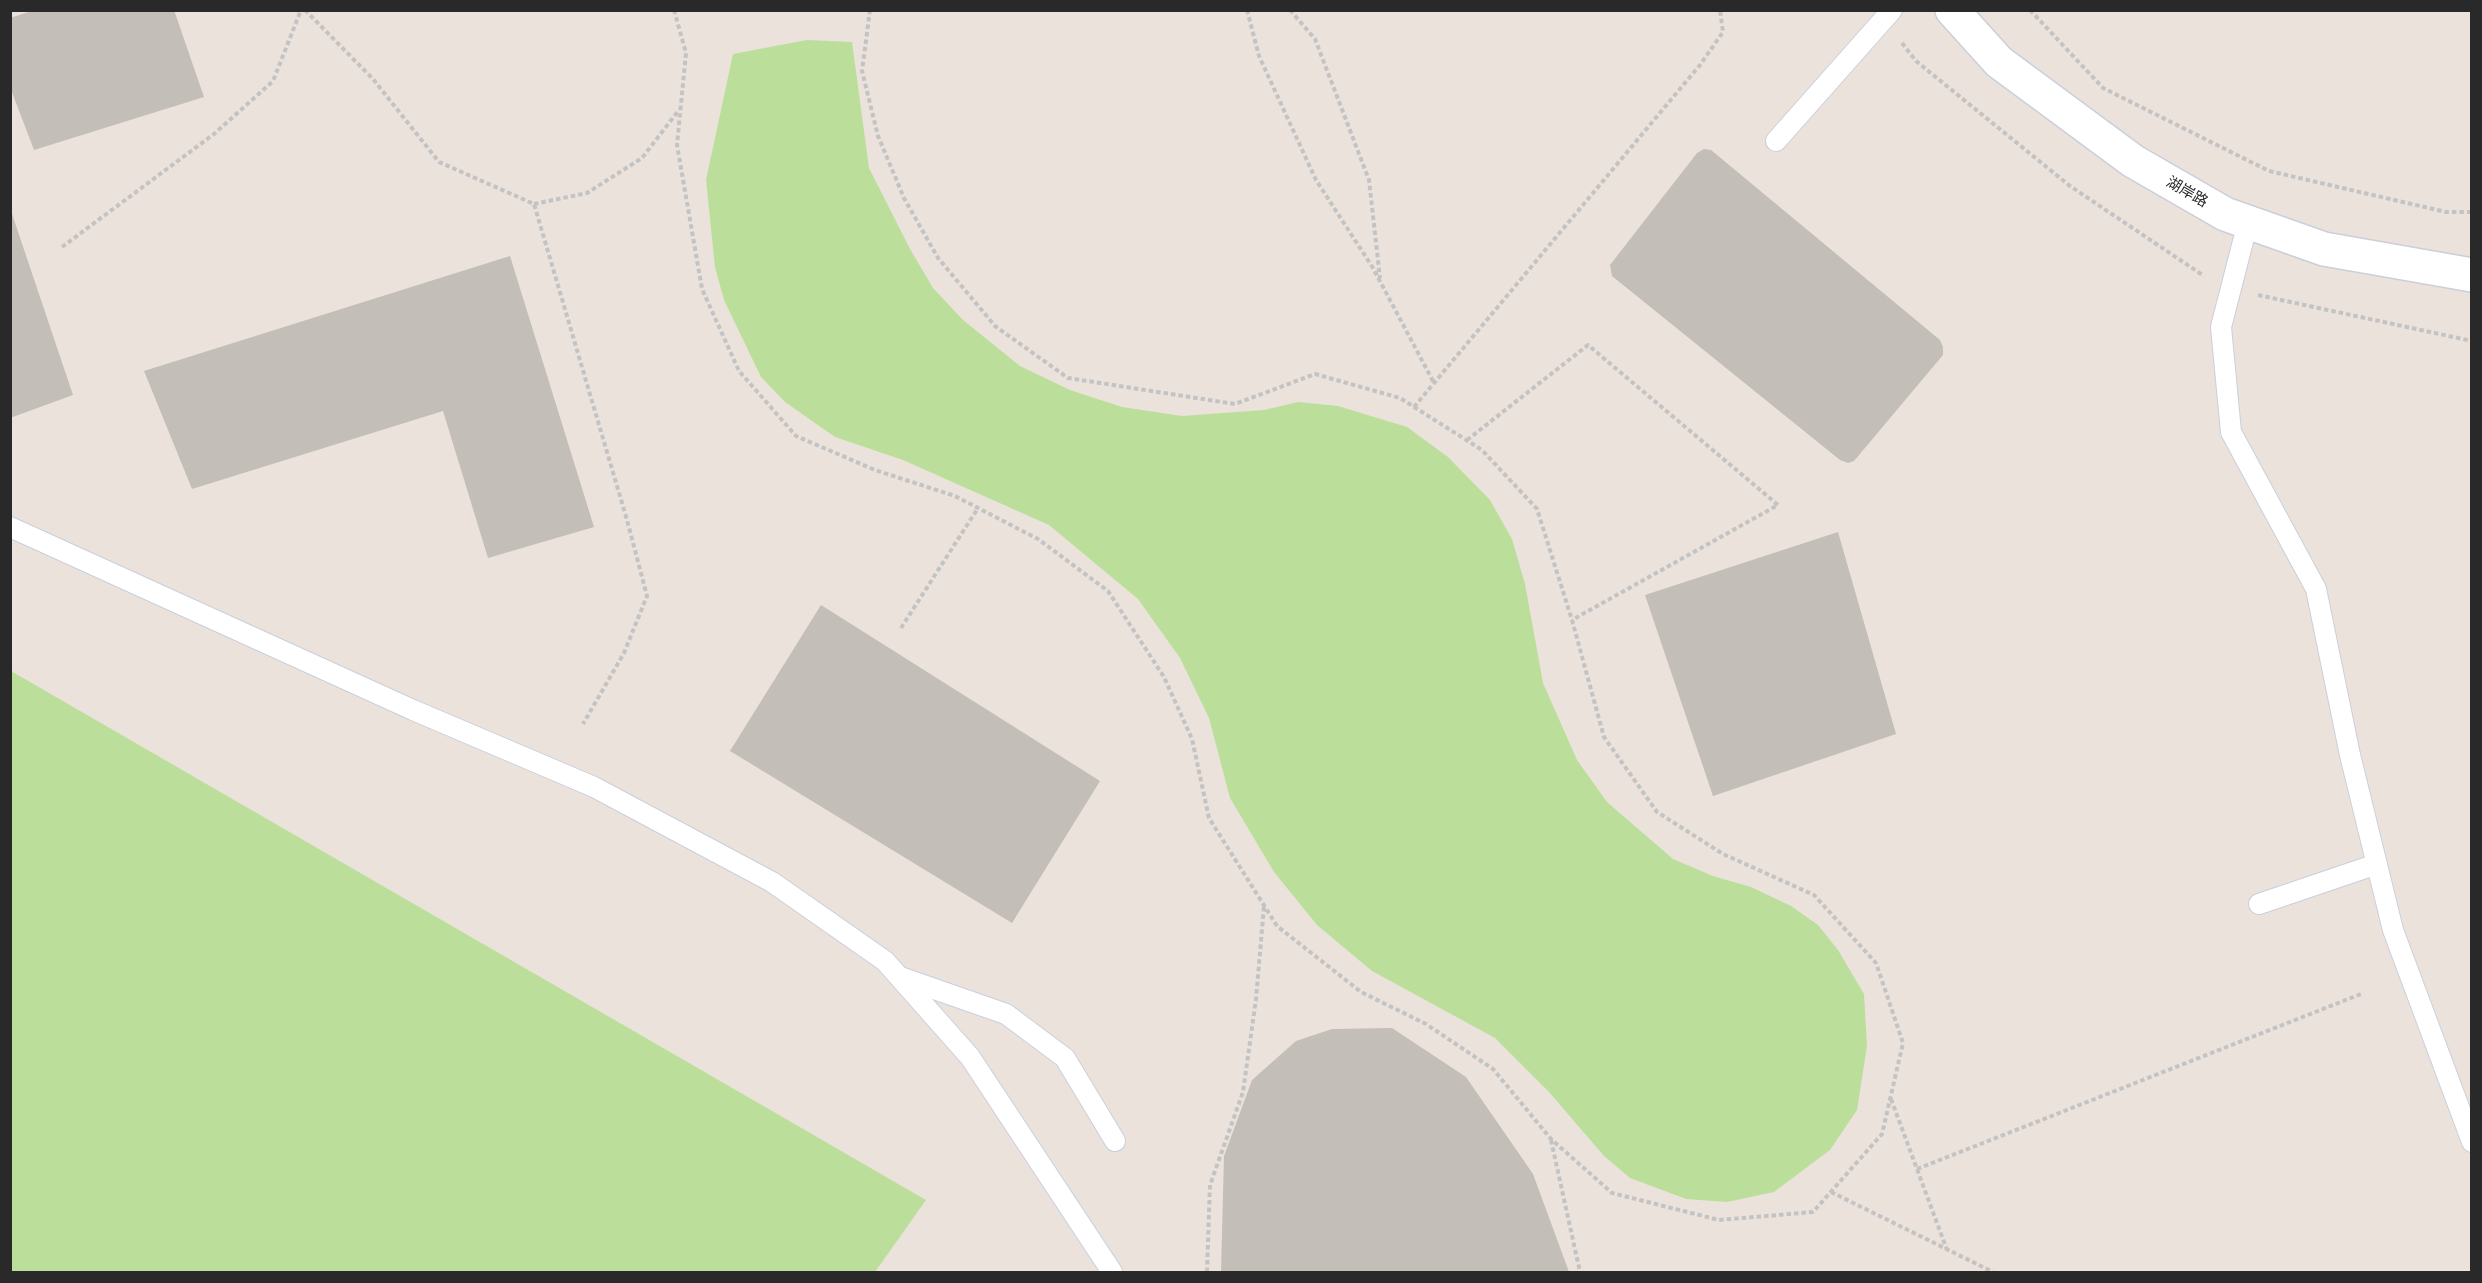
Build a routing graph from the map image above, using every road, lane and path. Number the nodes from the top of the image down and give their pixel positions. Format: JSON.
{"nodes":[{"id":1,"x":303,"y":10,"type":"edge"},
{"id":2,"x":674,"y":10,"type":"edge"},
{"id":3,"x":870,"y":10,"type":"edge"},
{"id":4,"x":1247,"y":10,"type":"edge"},
{"id":5,"x":1290,"y":10,"type":"edge"},
{"id":6,"x":1720,"y":10,"type":"edge"},
{"id":7,"x":1892,"y":10,"type":"edge"},
{"id":8,"x":1952,"y":10,"type":"edge"},
{"id":9,"x":2030,"y":10,"type":"edge"},
{"id":10,"x":680,"y":110,"type":"junction"},
{"id":11,"x":1776,"y":141,"type":"dead end"},
{"id":12,"x":534,"y":204,"type":"junction"},
{"id":13,"x":2472,"y":212,"type":"edge"},
{"id":14,"x":2248,"y":222,"type":"junction"},
{"id":15,"x":62,"y":247,"type":"dead end"},
{"id":16,"x":2472,"y":275,"type":"edge"},
{"id":17,"x":1381,"y":282,"type":"junction"},
{"id":18,"x":1434,"y":383,"type":"junction"},
{"id":19,"x":1414,"y":407,"type":"junction"},
{"id":20,"x":1467,"y":440,"type":"junction"},
{"id":21,"x":978,"y":508,"type":"junction"},
{"id":22,"x":10,"y":527,"type":"edge"},
{"id":23,"x":1572,"y":620,"type":"junction"},
{"id":24,"x":902,"y":628,"type":"dead end"},
{"id":25,"x":583,"y":724,"type":"dead end"},
{"id":26,"x":2377,"y":864,"type":"junction"},
{"id":27,"x":2259,"y":904,"type":"dead end"},
{"id":28,"x":1264,"y":905,"type":"junction"},
{"id":29,"x":898,"y":976,"type":"junction"},
{"id":30,"x":2361,"y":994,"type":"dead end"},
{"id":31,"x":1890,"y":1097,"type":"junction"},
{"id":32,"x":1551,"y":1139,"type":"junction"},
{"id":33,"x":1115,"y":1141,"type":"dead end"},
{"id":34,"x":2472,"y":1142,"type":"edge"},
{"id":35,"x":1917,"y":1169,"type":"junction"},
{"id":36,"x":1831,"y":1192,"type":"junction"},
{"id":37,"x":1947,"y":1250,"type":"junction"},
{"id":38,"x":1112,"y":1272,"type":"edge"},
{"id":39,"x":1207,"y":1272,"type":"edge"},
{"id":40,"x":1580,"y":1272,"type":"edge"},
{"id":41,"x":1993,"y":1272,"type":"edge"}],
"edges":[{"from":1,"to":12,"type":"path"},
{"from":1,"to":15,"type":"path"},
{"from":2,"to":10,"type":"path"},
{"from":3,"to":19,"type":"path"},
{"from":4,"to":17,"type":"path"},
{"from":5,"to":17,"type":"path"},
{"from":6,"to":18,"type":"path"},
{"from":7,"to":11,"type":"lane"},
{"from":8,"to":14,"type":"street","name":"湖岸路"},
{"from":9,"to":13,"type":"path"},
{"from":10,"to":12,"type":"path"},
{"from":10,"to":21,"type":"path"},
{"from":12,"to":25,"type":"path"},
{"from":14,"to":16,"type":"street","name":"湖岸路"},
{"from":14,"to":26,"type":"lane"},
{"from":17,"to":18,"type":"path"},
{"from":18,"to":19,"type":"path"},
{"from":19,"to":20,"type":"path"},
{"from":20,"to":23,"type":"path"},
{"from":20,"to":23,"type":"path"},
{"from":21,"to":24,"type":"path"},
{"from":21,"to":28,"type":"path"},
{"from":22,"to":29,"type":"lane"},
{"from":23,"to":31,"type":"path"},
{"from":26,"to":27,"type":"lane"},
{"from":26,"to":34,"type":"lane"},
{"from":28,"to":32,"type":"path"},
{"from":28,"to":39,"type":"path"},
{"from":29,"to":33,"type":"lane"},
{"from":29,"to":38,"type":"lane"},
{"from":30,"to":35,"type":"path"},
{"from":31,"to":35,"type":"path"},
{"from":31,"to":36,"type":"path"},
{"from":32,"to":36,"type":"path"},
{"from":32,"to":40,"type":"path"},
{"from":35,"to":37,"type":"path"},
{"from":36,"to":37,"type":"path"},
{"from":37,"to":41,"type":"path"}]}
